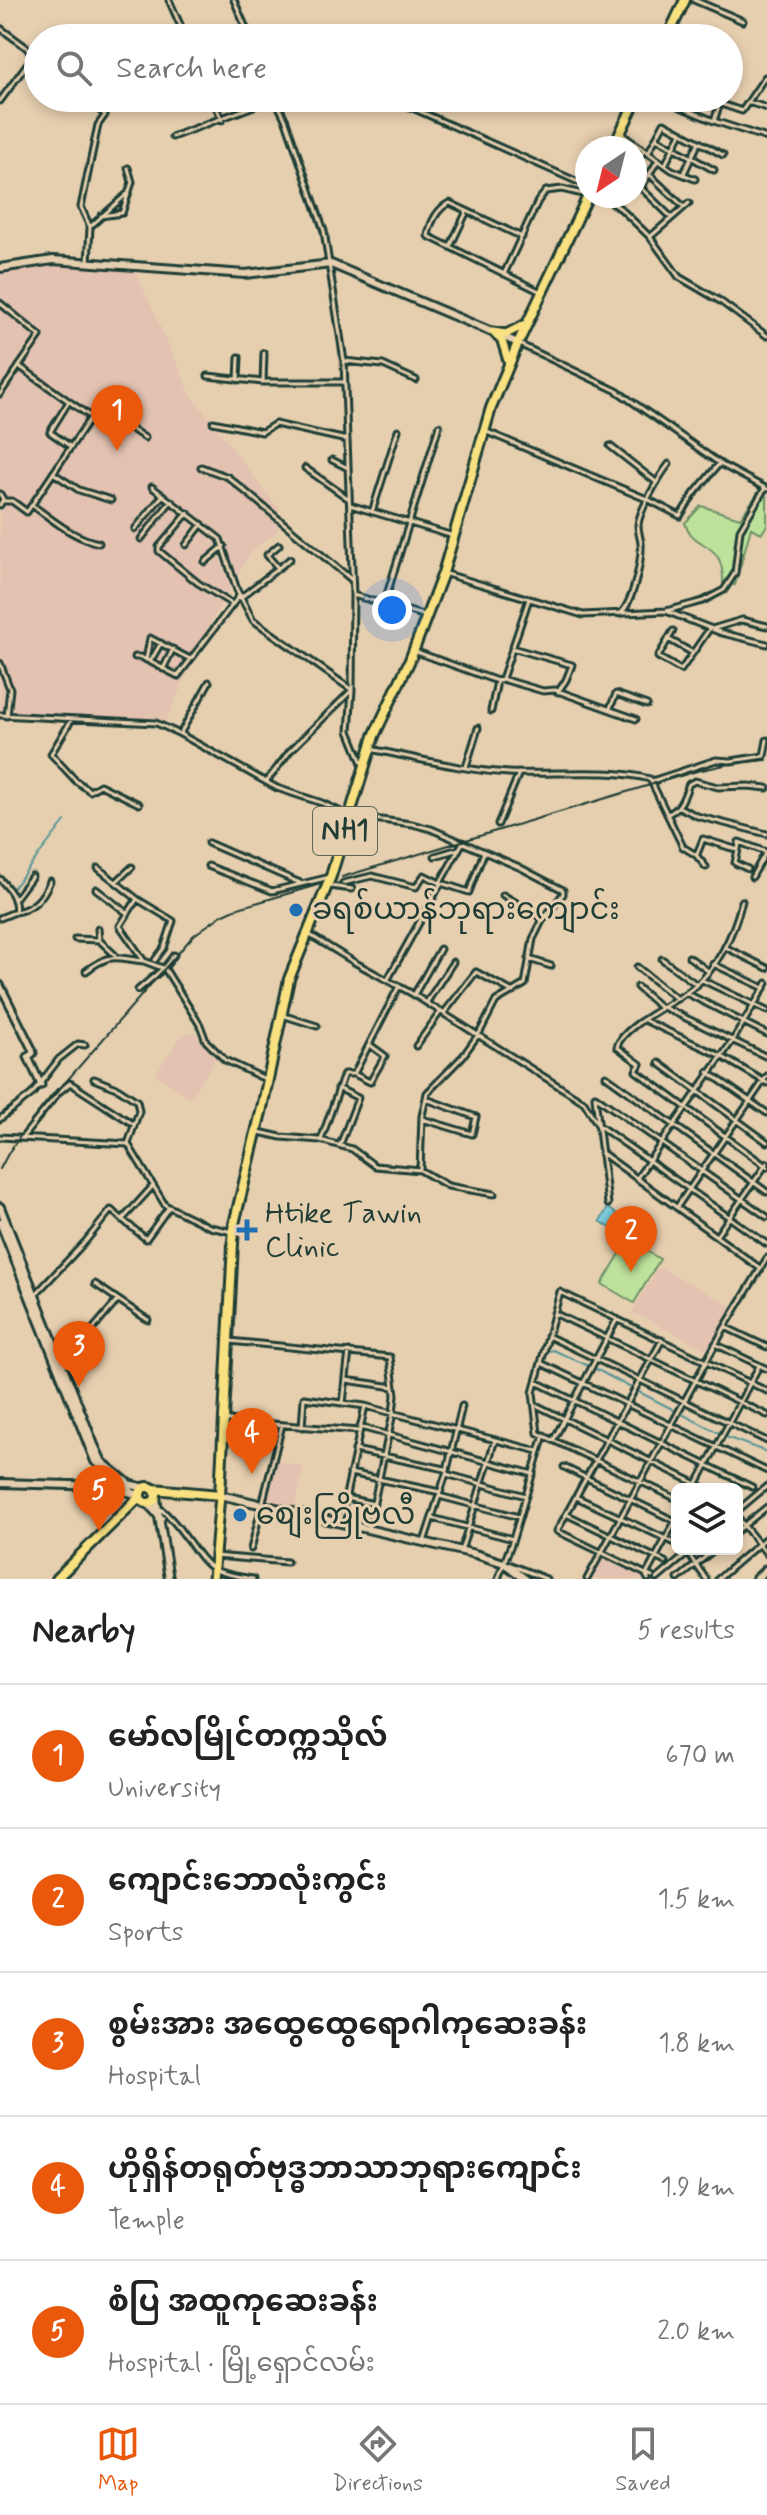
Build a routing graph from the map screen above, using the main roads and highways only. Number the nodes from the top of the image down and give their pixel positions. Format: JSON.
{"nodes":[{"id":1,"x":685,"y":0,"type":"edge"},
{"id":2,"x":674,"y":24,"type":"edge"},
{"id":3,"x":630,"y":112,"type":"edge"},
{"id":4,"x":619,"y":136,"type":"edge"},
{"id":5,"x":582,"y":208,"type":"edge"},
{"id":6,"x":0,"y":268,"type":"edge"},
{"id":7,"x":528,"y":323,"type":"junction"},
{"id":8,"x":493,"y":332,"type":"junction"},
{"id":9,"x":518,"y":343,"type":"junction"},
{"id":10,"x":509,"y":364,"type":"junction"},
{"id":11,"x":0,"y":1207,"type":"edge"},
{"id":12,"x":0,"y":1222,"type":"edge"},
{"id":13,"x":111,"y":1473,"type":"junction"},
{"id":14,"x":0,"y":1483,"type":"edge"},
{"id":15,"x":107,"y":1486,"type":"junction"},
{"id":16,"x":127,"y":1486,"type":"junction"},
{"id":17,"x":220,"y":1495,"type":"junction"},
{"id":18,"x":149,"y":1497,"type":"junction"},
{"id":19,"x":161,"y":1518,"type":"junction"},
{"id":20,"x":767,"y":1569,"type":"edge"},
{"id":21,"x":214,"y":1574,"type":"edge"},
{"id":22,"x":56,"y":1579,"type":"edge"},
{"id":23,"x":169,"y":1579,"type":"edge"},
{"id":24,"x":525,"y":1579,"type":"edge"},
{"id":25,"x":756,"y":1579,"type":"edge"}],
"edges":[{"from":1,"to":2,"type":"highway"},
{"from":3,"to":4,"type":"highway"},
{"from":5,"to":7,"type":"highway","number":"NH1"},
{"from":6,"to":8,"type":"main road"},
{"from":7,"to":8,"type":"main road"},
{"from":7,"to":9,"type":"highway","number":"NH1"},
{"from":8,"to":9,"type":"main road"},
{"from":8,"to":10,"type":"main road"},
{"from":9,"to":10,"type":"highway","number":"NH1"},
{"from":10,"to":17,"type":"highway","number":"NH1"},
{"from":11,"to":13,"type":"main road"},
{"from":12,"to":13,"type":"main road"},
{"from":13,"to":15,"type":"main road"},
{"from":13,"to":16,"type":"main road"},
{"from":14,"to":15,"type":"main road"},
{"from":15,"to":16,"type":"main road"},
{"from":16,"to":18,"type":"main road"},
{"from":17,"to":18,"type":"highway"},
{"from":17,"to":21,"type":"main road"},
{"from":17,"to":24,"type":"main road"},
{"from":18,"to":19,"type":"main road"},
{"from":18,"to":19,"type":"main road"},
{"from":18,"to":22,"type":"highway"},
{"from":19,"to":23,"type":"main road"},
{"from":20,"to":25,"type":"main road"}]}
